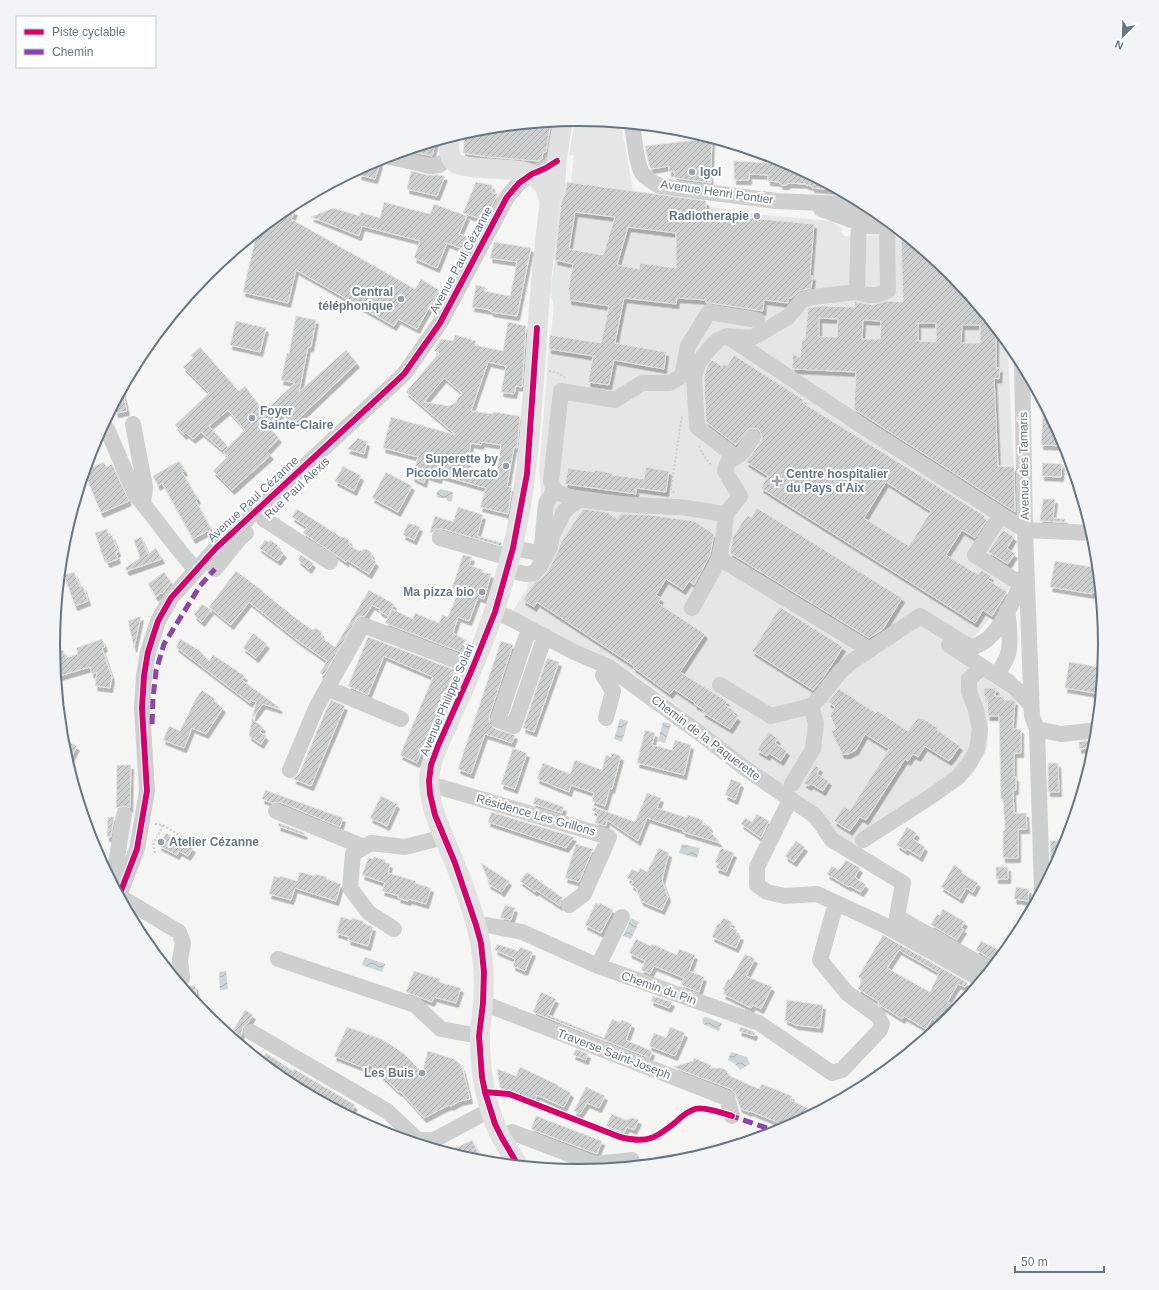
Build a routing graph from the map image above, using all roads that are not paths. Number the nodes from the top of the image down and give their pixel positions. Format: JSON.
{"nodes":[{"id":1,"x":562,"y":127,"type":"edge"},
{"id":2,"x":633,"y":129,"type":"edge"},
{"id":3,"x":450,"y":143,"type":"edge"},
{"id":4,"x":398,"y":159,"type":"edge"},
{"id":5,"x":557,"y":160,"type":"junction"},
{"id":6,"x":492,"y":170,"type":"junction"},
{"id":7,"x":532,"y":174,"type":"junction"},
{"id":8,"x":507,"y":197,"type":"junction"},
{"id":9,"x":550,"y":200,"type":"junction"},
{"id":10,"x":798,"y":203,"type":"junction"},
{"id":11,"x":854,"y":205,"type":"edge"},
{"id":12,"x":864,"y":211,"type":"edge"},
{"id":13,"x":863,"y":224,"type":"junction"},
{"id":14,"x":883,"y":224,"type":"edge"},
{"id":15,"x":889,"y":228,"type":"edge"},
{"id":16,"x":857,"y":292,"type":"junction"},
{"id":17,"x":757,"y":320,"type":"dead end"},
{"id":18,"x":727,"y":336,"type":"junction"},
{"id":19,"x":1022,"y":374,"type":"edge"},
{"id":20,"x":374,"y":403,"type":"junction"},
{"id":21,"x":133,"y":424,"type":"dead end"},
{"id":22,"x":107,"y":431,"type":"edge"},
{"id":23,"x":753,"y":437,"type":"dead end"},
{"id":24,"x":737,"y":455,"type":"junction"},
{"id":25,"x":555,"y":490,"type":"junction"},
{"id":26,"x":581,"y":499,"type":"junction"},
{"id":27,"x":143,"y":504,"type":"junction"},
{"id":28,"x":726,"y":514,"type":"junction"},
{"id":29,"x":1002,"y":515,"type":"junction"},
{"id":30,"x":264,"y":519,"type":"junction"},
{"id":31,"x":1025,"y":530,"type":"junction"},
{"id":32,"x":1086,"y":533,"type":"edge"},
{"id":33,"x":440,"y":538,"type":"dead end"},
{"id":34,"x":719,"y":558,"type":"junction"},
{"id":35,"x":510,"y":559,"type":"junction"},
{"id":36,"x":330,"y":562,"type":"dead end"},
{"id":37,"x":215,"y":569,"type":"dead end"},
{"id":38,"x":196,"y":570,"type":"junction"},
{"id":39,"x":1023,"y":587,"type":"junction"},
{"id":40,"x":692,"y":608,"type":"dead end"},
{"id":41,"x":1007,"y":610,"type":"junction"},
{"id":42,"x":495,"y":612,"type":"junction"},
{"id":43,"x":529,"y":629,"type":"junction"},
{"id":44,"x":545,"y":636,"type":"junction"},
{"id":45,"x":870,"y":650,"type":"junction"},
{"id":46,"x":976,"y":658,"type":"junction"},
{"id":47,"x":473,"y":668,"type":"junction"},
{"id":48,"x":1030,"y":673,"type":"junction"},
{"id":49,"x":603,"y":675,"type":"dead end"},
{"id":50,"x":1003,"y":679,"type":"junction"},
{"id":51,"x":720,"y":685,"type":"dead end"},
{"id":52,"x":327,"y":688,"type":"junction"},
{"id":53,"x":1031,"y":705,"type":"junction"},
{"id":54,"x":811,"y":706,"type":"junction"},
{"id":55,"x":606,"y":718,"type":"dead end"},
{"id":56,"x":401,"y":719,"type":"dead end"},
{"id":57,"x":1037,"y":729,"type":"junction"},
{"id":58,"x":1092,"y":731,"type":"edge"},
{"id":59,"x":290,"y":770,"type":"dead end"},
{"id":60,"x":792,"y":784,"type":"dead end"},
{"id":61,"x":430,"y":787,"type":"junction"},
{"id":62,"x":790,"y":800,"type":"junction"},
{"id":63,"x":276,"y":811,"type":"dead end"},
{"id":64,"x":124,"y":816,"type":"dead end"},
{"id":65,"x":444,"y":837,"type":"junction"},
{"id":66,"x":863,"y":840,"type":"dead end"},
{"id":67,"x":364,"y":847,"type":"junction"},
{"id":68,"x":115,"y":876,"type":"edge"},
{"id":69,"x":1042,"y":881,"type":"edge"},
{"id":70,"x":121,"y":889,"type":"edge"},
{"id":71,"x":127,"y":900,"type":"edge"},
{"id":72,"x":836,"y":903,"type":"junction"},
{"id":73,"x":569,"y":905,"type":"dead end"},
{"id":74,"x":622,"y":917,"type":"dead end"},
{"id":75,"x":476,"y":925,"type":"junction"},
{"id":76,"x":394,"y":929,"type":"dead end"},
{"id":77,"x":278,"y":959,"type":"dead end"},
{"id":78,"x":598,"y":966,"type":"junction"},
{"id":79,"x":987,"y":968,"type":"edge"},
{"id":80,"x":182,"y":978,"type":"dead end"},
{"id":81,"x":978,"y":978,"type":"edge"},
{"id":82,"x":484,"y":1003,"type":"junction"},
{"id":83,"x":251,"y":1032,"type":"dead end"},
{"id":84,"x":479,"y":1036,"type":"junction"},
{"id":85,"x":490,"y":1110,"type":"junction"},
{"id":86,"x":732,"y":1116,"type":"dead end"},
{"id":87,"x":416,"y":1138,"type":"edge"},
{"id":88,"x":502,"y":1138,"type":"junction"},
{"id":89,"x":423,"y":1140,"type":"edge"},
{"id":90,"x":515,"y":1160,"type":"edge"},
{"id":91,"x":632,"y":1160,"type":"dead end"},
{"id":92,"x":601,"y":1163,"type":"edge"},
{"id":93,"x":594,"y":1164,"type":"edge"}],
"edges":[{"from":1,"to":5,"type":"main road","name":"Avenue Philippe Solari"},
{"from":2,"to":10,"type":"street","name":"Avenue Henri Pontier"},
{"from":3,"to":4,"type":"street"},
{"from":3,"to":6,"type":"main road"},
{"from":5,"to":7,"type":"street","name":"Avenue Paul Cézanne"},
{"from":5,"to":9,"type":"main road","name":"Avenue Philippe Solari"},
{"from":6,"to":7,"type":"main road"},
{"from":6,"to":8,"type":"street"},
{"from":7,"to":8,"type":"street","name":"Avenue Paul Cézanne"},
{"from":7,"to":9,"type":"main road"},
{"from":8,"to":20,"type":"street","name":"Avenue Paul Cézanne"},
{"from":9,"to":35,"type":"main road","name":"Avenue Philippe Solari"},
{"from":10,"to":11,"type":"street","name":"Avenue Henri Pontier"},
{"from":10,"to":13,"type":"street","name":"Avenue Henri Pontier"},
{"from":12,"to":13,"type":"street"},
{"from":13,"to":14,"type":"street","name":"Avenue Henri Pontier"},
{"from":13,"to":16,"type":"street"},
{"from":15,"to":16,"type":"street"},
{"from":16,"to":18,"type":"street"},
{"from":17,"to":25,"type":"street"},
{"from":18,"to":24,"type":"street"},
{"from":18,"to":29,"type":"street"},
{"from":19,"to":31,"type":"street","name":"Avenue des Tamaris"},
{"from":20,"to":30,"type":"street","name":"Rue Paul Alexis"},
{"from":20,"to":38,"type":"street","name":"Avenue Paul Cézanne"},
{"from":21,"to":27,"type":"street"},
{"from":22,"to":27,"type":"street"},
{"from":23,"to":24,"type":"street"},
{"from":24,"to":28,"type":"street"},
{"from":25,"to":26,"type":"street"},
{"from":25,"to":35,"type":"street"},
{"from":26,"to":28,"type":"street"},
{"from":26,"to":35,"type":"street"},
{"from":27,"to":38,"type":"street"},
{"from":28,"to":34,"type":"street"},
{"from":29,"to":31,"type":"street"},
{"from":29,"to":39,"type":"street"},
{"from":30,"to":36,"type":"street"},
{"from":30,"to":37,"type":"street","name":"Rue Paul Alexis"},
{"from":31,"to":32,"type":"street"},
{"from":31,"to":39,"type":"street","name":"Avenue des Tamaris"},
{"from":33,"to":35,"type":"street"},
{"from":34,"to":40,"type":"street"},
{"from":34,"to":45,"type":"street"},
{"from":35,"to":42,"type":"main road","name":"Avenue Philippe Solari"},
{"from":38,"to":70,"type":"street","name":"Avenue Paul Cézanne"},
{"from":39,"to":41,"type":"street"},
{"from":39,"to":48,"type":"street","name":"Avenue des Tamaris"},
{"from":41,"to":46,"type":"street"},
{"from":41,"to":50,"type":"street"},
{"from":42,"to":43,"type":"street","name":"Chemin de la Paquerette"},
{"from":42,"to":47,"type":"main road","name":"Avenue Philippe Solari"},
{"from":43,"to":44,"type":"street","name":"Chemin de la Paquerette"},
{"from":43,"to":44,"type":"street"},
{"from":44,"to":62,"type":"street","name":"Chemin de la Paquerette"},
{"from":45,"to":46,"type":"street"},
{"from":45,"to":54,"type":"street"},
{"from":46,"to":50,"type":"street"},
{"from":46,"to":66,"type":"street"},
{"from":47,"to":52,"type":"street"},
{"from":47,"to":61,"type":"main road","name":"Avenue Philippe Solari"},
{"from":48,"to":50,"type":"street"},
{"from":48,"to":53,"type":"street","name":"Avenue des Tamaris"},
{"from":49,"to":55,"type":"street"},
{"from":50,"to":53,"type":"street"},
{"from":51,"to":54,"type":"street"},
{"from":52,"to":56,"type":"street"},
{"from":52,"to":59,"type":"street"},
{"from":53,"to":57,"type":"street","name":"Avenue des Tamaris"},
{"from":54,"to":60,"type":"street"},
{"from":57,"to":58,"type":"street"},
{"from":57,"to":69,"type":"street","name":"Avenue des Tamaris"},
{"from":61,"to":65,"type":"main road","name":"Avenue Philippe Solari"},
{"from":61,"to":73,"type":"street","name":"Résidence Les Grillons"},
{"from":62,"to":72,"type":"street"},
{"from":62,"to":79,"type":"street","name":"Chemin de la Paquerette"},
{"from":63,"to":67,"type":"street"},
{"from":64,"to":68,"type":"street"},
{"from":65,"to":67,"type":"street"},
{"from":65,"to":75,"type":"main road","name":"Avenue Philippe Solari"},
{"from":67,"to":76,"type":"street"},
{"from":71,"to":80,"type":"street"},
{"from":72,"to":78,"type":"street","name":"Chemin du Pin"},
{"from":72,"to":81,"type":"street"},
{"from":74,"to":78,"type":"street"},
{"from":75,"to":78,"type":"street","name":"Chemin du Pin"},
{"from":75,"to":82,"type":"main road","name":"Avenue Philippe Solari"},
{"from":77,"to":84,"type":"street"},
{"from":82,"to":84,"type":"main road","name":"Avenue Philippe Solari"},
{"from":82,"to":86,"type":"street","name":"Traverse Saint-Joseph"},
{"from":83,"to":87,"type":"street"},
{"from":84,"to":85,"type":"main road","name":"Avenue Philippe Solari"},
{"from":85,"to":88,"type":"main road","name":"Avenue Philippe Solari"},
{"from":85,"to":89,"type":"street"},
{"from":88,"to":90,"type":"main road","name":"Avenue Philippe Solari"},
{"from":88,"to":93,"type":"street"},
{"from":91,"to":92,"type":"street"}]}
